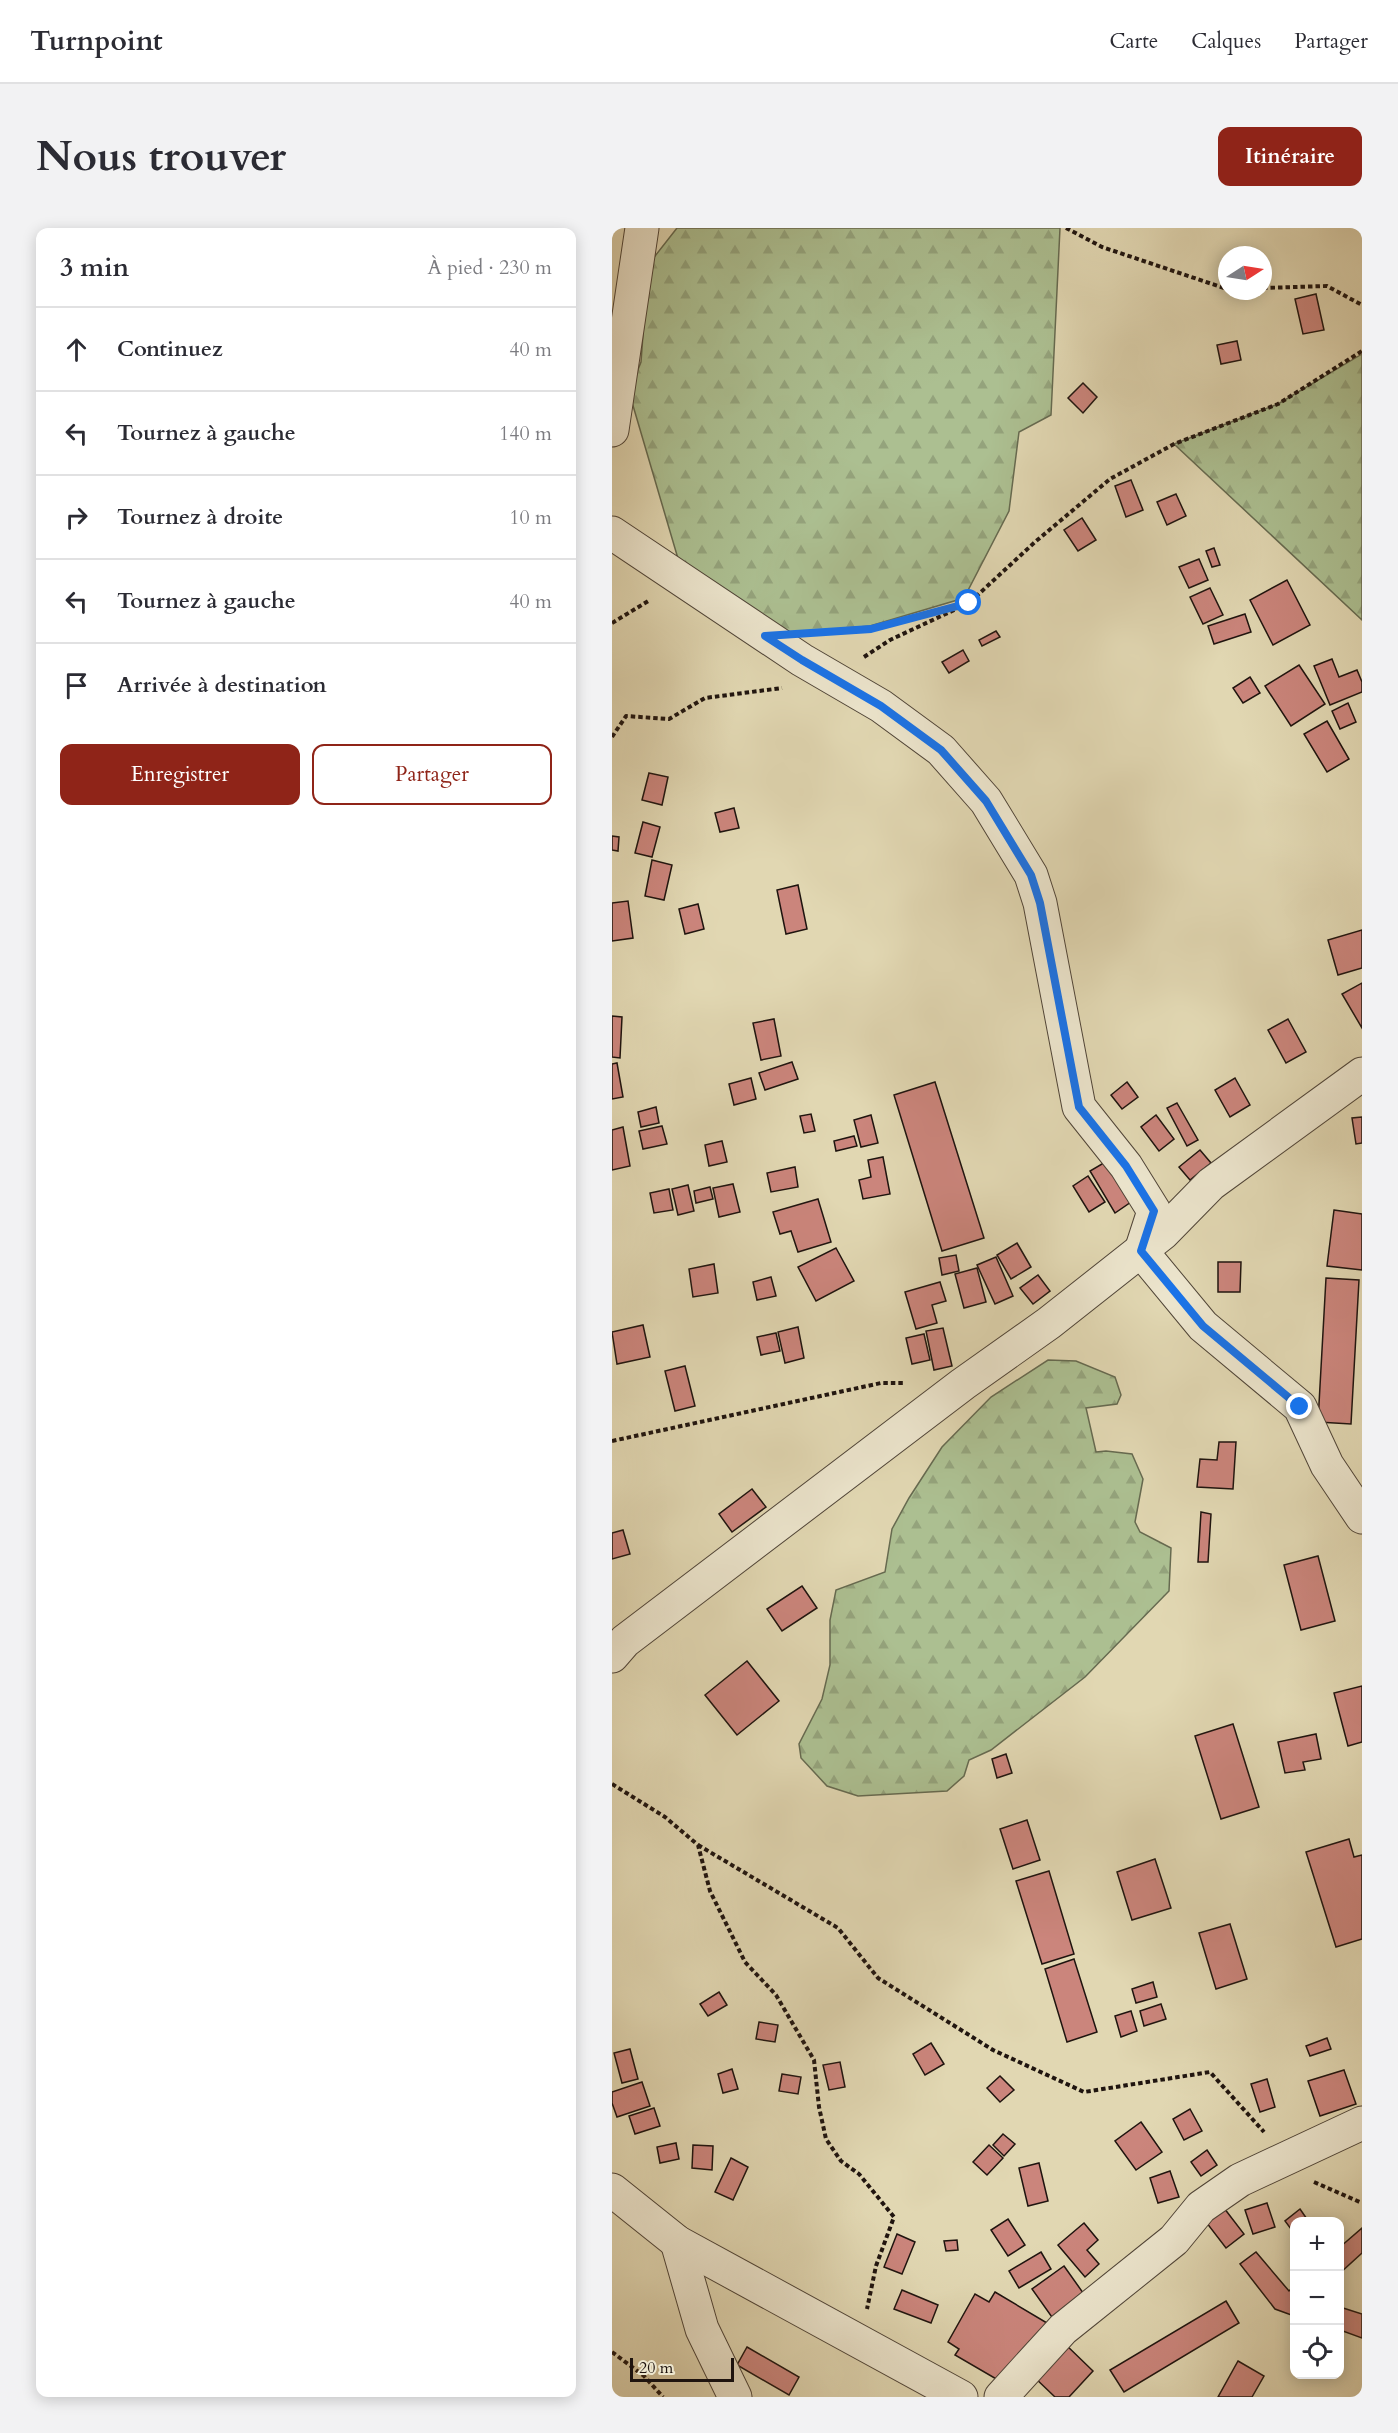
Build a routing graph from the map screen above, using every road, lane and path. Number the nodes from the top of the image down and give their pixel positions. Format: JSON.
{"nodes":[{"id":1,"x":642,"y":228,"type":"edge"},
{"id":2,"x":1066,"y":228,"type":"edge"},
{"id":3,"x":1218,"y":286,"type":"edge"},
{"id":4,"x":1272,"y":288,"type":"edge"},
{"id":5,"x":1362,"y":305,"type":"edge"},
{"id":6,"x":1362,"y":351,"type":"edge"},
{"id":7,"x":612,"y":430,"type":"edge"},
{"id":8,"x":612,"y":533,"type":"edge"},
{"id":9,"x":681,"y":581,"type":"junction"},
{"id":10,"x":612,"y":622,"type":"edge"},
{"id":11,"x":765,"y":636,"type":"junction"},
{"id":12,"x":1362,"y":1074,"type":"edge"},
{"id":13,"x":1141,"y":1251,"type":"junction"},
{"id":14,"x":963,"y":1384,"type":"junction"},
{"id":15,"x":612,"y":1441,"type":"edge"},
{"id":16,"x":1362,"y":1517,"type":"edge"},
{"id":17,"x":612,"y":1656,"type":"edge"},
{"id":18,"x":612,"y":1784,"type":"edge"},
{"id":19,"x":698,"y":1845,"type":"junction"},
{"id":20,"x":1362,"y":2123,"type":"edge"},
{"id":21,"x":1287,"y":2157,"type":"junction"},
{"id":22,"x":612,"y":2190,"type":"edge"},
{"id":23,"x":1362,"y":2203,"type":"edge"},
{"id":24,"x":677,"y":2242,"type":"junction"},
{"id":25,"x":860,"y":2342,"type":"junction"},
{"id":26,"x":612,"y":2352,"type":"edge"},
{"id":27,"x":663,"y":2397,"type":"edge"},
{"id":28,"x":735,"y":2397,"type":"edge"},
{"id":29,"x":961,"y":2397,"type":"edge"},
{"id":30,"x":1000,"y":2397,"type":"edge"}],
"edges":[{"from":1,"to":7,"type":"street"},
{"from":2,"to":3,"type":"path"},
{"from":4,"to":5,"type":"path"},
{"from":6,"to":11,"type":"path"},
{"from":8,"to":9,"type":"street"},
{"from":9,"to":10,"type":"path"},
{"from":9,"to":11,"type":"street"},
{"from":11,"to":13,"type":"street"},
{"from":12,"to":13,"type":"street"},
{"from":13,"to":14,"type":"street"},
{"from":13,"to":16,"type":"street"},
{"from":14,"to":15,"type":"path"},
{"from":14,"to":17,"type":"street"},
{"from":18,"to":19,"type":"path"},
{"from":19,"to":21,"type":"path"},
{"from":19,"to":25,"type":"path"},
{"from":20,"to":21,"type":"street"},
{"from":21,"to":23,"type":"path"},
{"from":21,"to":30,"type":"street"},
{"from":22,"to":24,"type":"street"},
{"from":24,"to":25,"type":"street"},
{"from":24,"to":28,"type":"street"},
{"from":25,"to":29,"type":"street"},
{"from":26,"to":27,"type":"path"}]}
